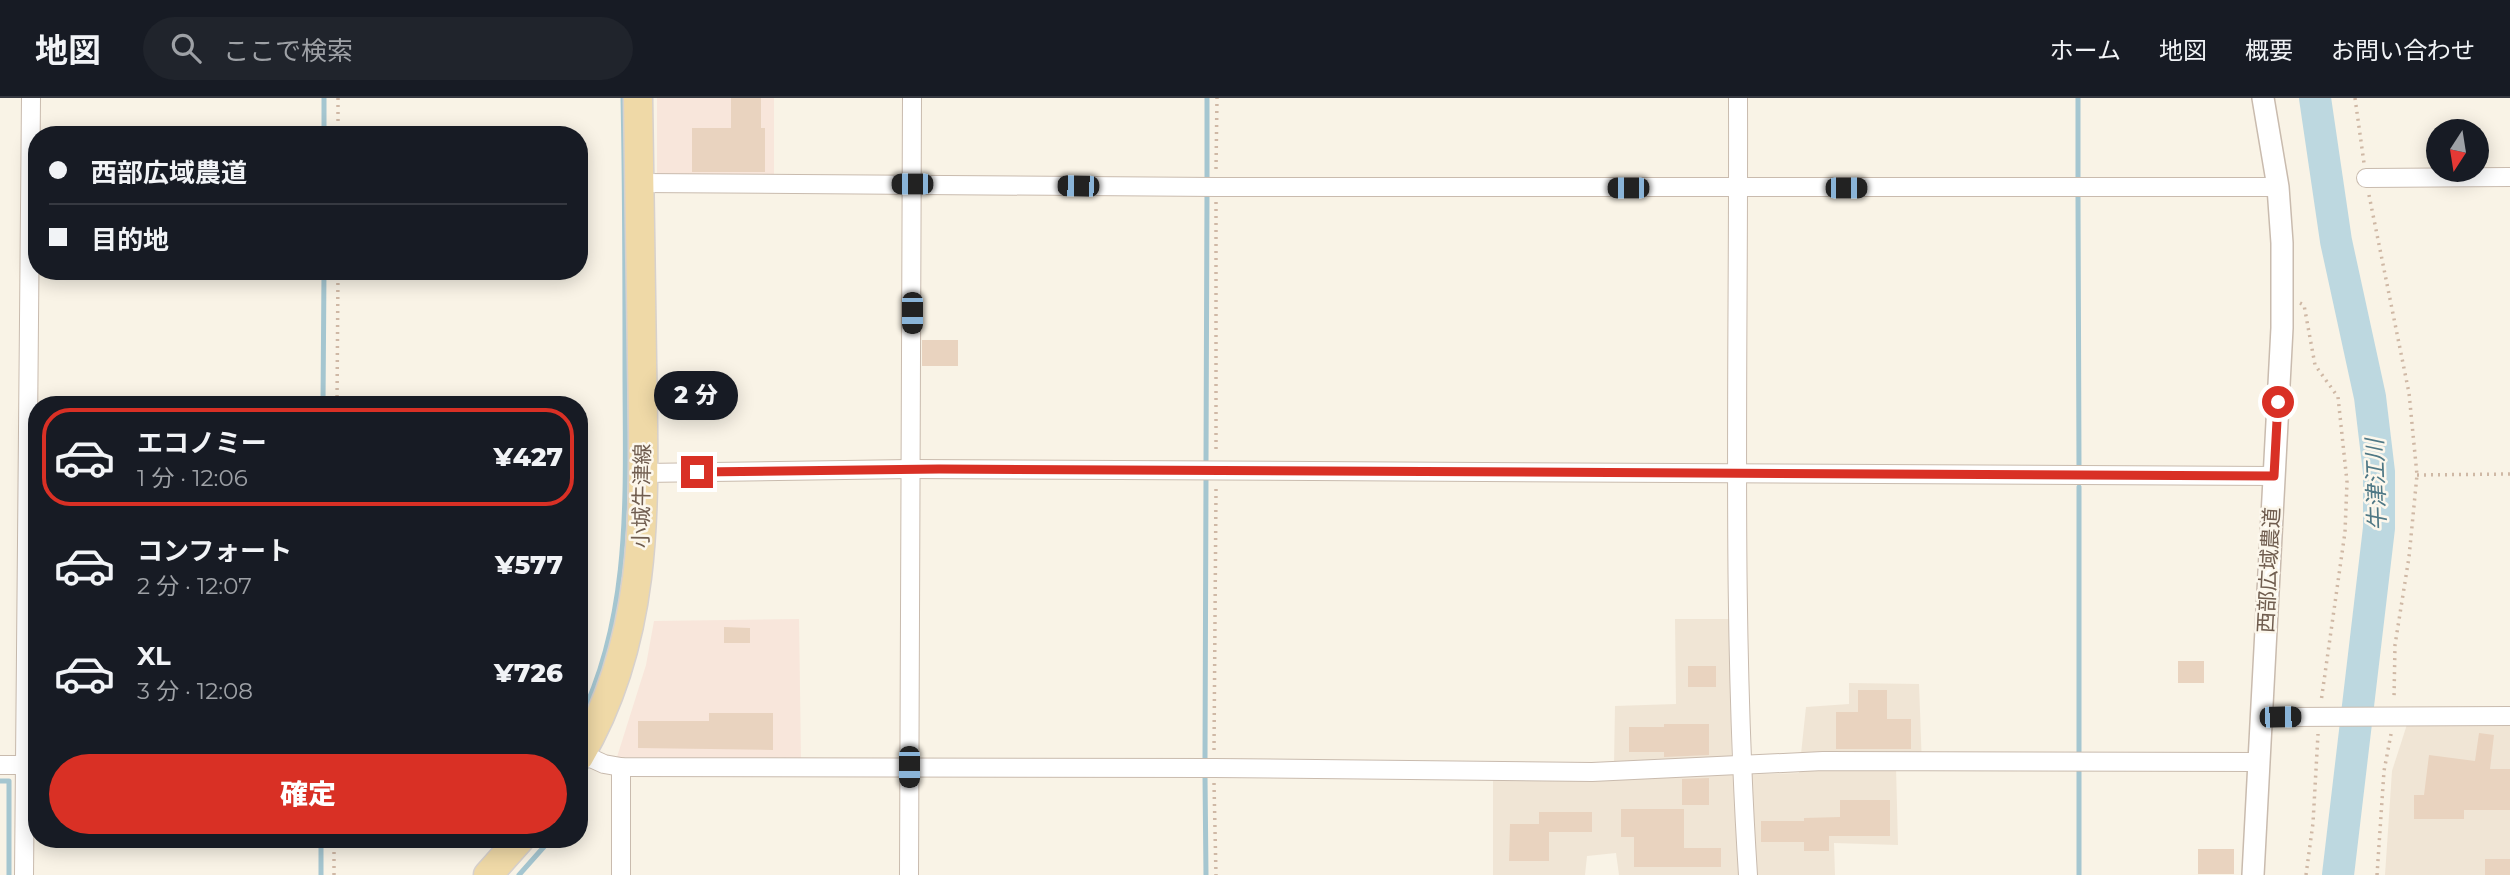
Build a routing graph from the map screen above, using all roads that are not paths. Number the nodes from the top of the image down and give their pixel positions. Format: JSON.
{"nodes":[{"id":1,"x":31,"y":98,"type":"edge"},
{"id":2,"x":638,"y":98,"type":"edge"},
{"id":3,"x":912,"y":98,"type":"edge"},
{"id":4,"x":1738,"y":98,"type":"edge"},
{"id":5,"x":2263,"y":98,"type":"edge"},
{"id":6,"x":31,"y":126,"type":"edge"},
{"id":7,"x":2510,"y":177,"type":"edge"},
{"id":8,"x":2366,"y":178,"type":"road end"},
{"id":9,"x":640,"y":183,"type":"junction"},
{"id":10,"x":912,"y":184,"type":"junction"},
{"id":11,"x":2278,"y":187,"type":"junction"},
{"id":12,"x":1738,"y":188,"type":"junction"},
{"id":13,"x":31,"y":280,"type":"edge"},
{"id":14,"x":31,"y":396,"type":"edge"},
{"id":15,"x":911,"y":469,"type":"junction"},
{"id":16,"x":644,"y":472,"type":"junction"},
{"id":17,"x":1738,"y":475,"type":"junction"},
{"id":18,"x":2274,"y":476,"type":"junction"},
{"id":19,"x":2510,"y":716,"type":"edge"},
{"id":20,"x":2261,"y":717,"type":"junction"},
{"id":21,"x":588,"y":741,"type":"edge"},
{"id":22,"x":588,"y":758,"type":"edge"},
{"id":23,"x":2259,"y":762,"type":"junction"},
{"id":24,"x":0,"y":765,"type":"edge"},
{"id":25,"x":28,"y":765,"type":"edge"},
{"id":26,"x":1741,"y":765,"type":"junction"},
{"id":27,"x":621,"y":767,"type":"junction"},
{"id":28,"x":909,"y":767,"type":"junction"},
{"id":29,"x":28,"y":812,"type":"edge"},
{"id":30,"x":512,"y":848,"type":"edge"},
{"id":31,"x":24,"y":875,"type":"edge"},
{"id":32,"x":488,"y":875,"type":"edge"},
{"id":33,"x":621,"y":875,"type":"edge"},
{"id":34,"x":909,"y":875,"type":"edge"},
{"id":35,"x":1748,"y":875,"type":"edge"},
{"id":36,"x":2253,"y":875,"type":"edge"}],
"edges":[{"from":1,"to":6,"type":"street"},
{"from":2,"to":9,"type":"main road","name":"小城牛津線"},
{"from":3,"to":10,"type":"street"},
{"from":4,"to":12,"type":"street"},
{"from":5,"to":11,"type":"street","name":"西部広域農道"},
{"from":7,"to":8,"type":"street"},
{"from":9,"to":10,"type":"street"},
{"from":9,"to":16,"type":"main road","name":"小城牛津線"},
{"from":10,"to":12,"type":"street"},
{"from":10,"to":15,"type":"street"},
{"from":11,"to":12,"type":"street"},
{"from":11,"to":18,"type":"street","name":"西部広域農道"},
{"from":12,"to":17,"type":"street"},
{"from":13,"to":14,"type":"street"},
{"from":15,"to":16,"type":"street"},
{"from":15,"to":17,"type":"street"},
{"from":15,"to":28,"type":"street"},
{"from":16,"to":21,"type":"main road","name":"小城牛津線"},
{"from":17,"to":18,"type":"street"},
{"from":17,"to":26,"type":"street"},
{"from":18,"to":20,"type":"street","name":"西部広域農道"},
{"from":19,"to":20,"type":"street"},
{"from":20,"to":23,"type":"street","name":"西部広域農道"},
{"from":22,"to":27,"type":"street"},
{"from":23,"to":26,"type":"street"},
{"from":23,"to":36,"type":"street","name":"西部広域農道"},
{"from":24,"to":25,"type":"street"},
{"from":26,"to":28,"type":"street"},
{"from":26,"to":35,"type":"street"},
{"from":27,"to":28,"type":"street"},
{"from":27,"to":33,"type":"street"},
{"from":28,"to":34,"type":"street"},
{"from":29,"to":31,"type":"street"},
{"from":30,"to":32,"type":"main road"}]}
